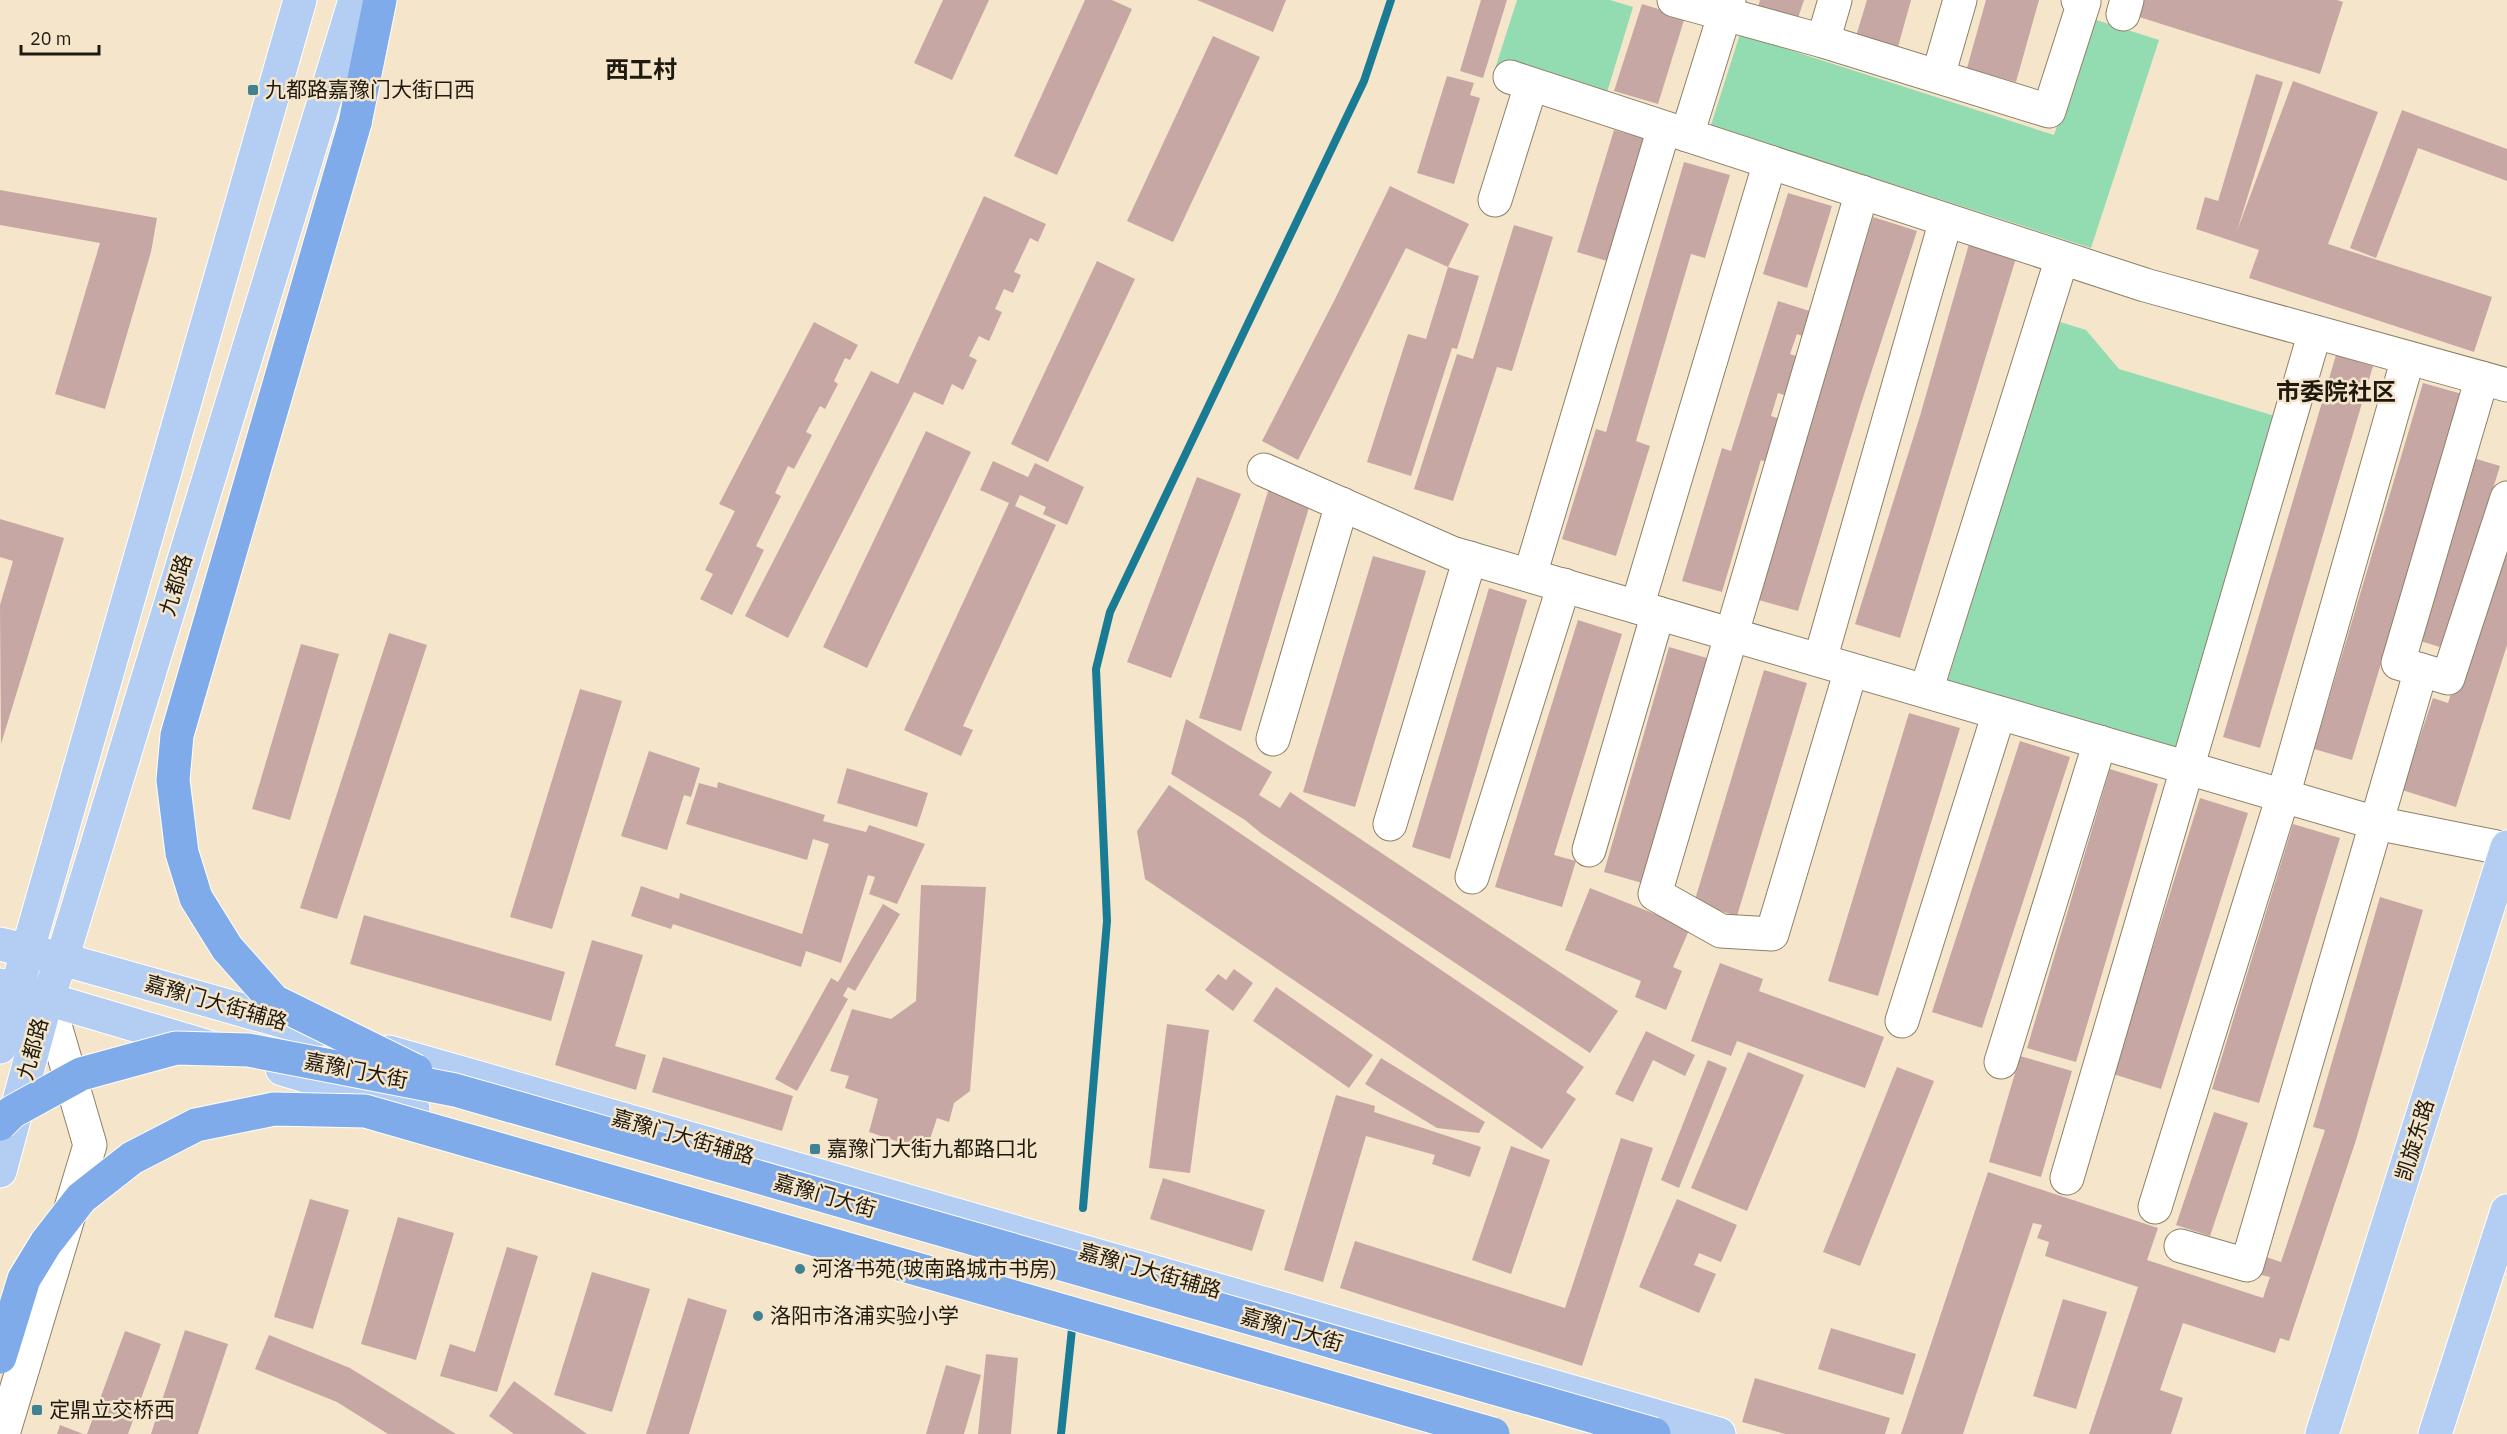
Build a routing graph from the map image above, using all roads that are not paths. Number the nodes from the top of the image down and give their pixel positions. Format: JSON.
{"nodes":[{"id":1,"x":300,"y":0,"type":"edge"},
{"id":2,"x":355,"y":0,"type":"edge"},
{"id":3,"x":380,"y":0,"type":"edge"},
{"id":4,"x":1674,"y":0,"type":"edge"},
{"id":5,"x":1835,"y":0,"type":"edge"},
{"id":6,"x":1960,"y":0,"type":"edge"},
{"id":7,"x":2078,"y":0,"type":"edge"},
{"id":8,"x":1726,"y":7,"type":"edge"},
{"id":9,"x":1823,"y":41,"type":"junction"},
{"id":10,"x":1938,"y":76,"type":"junction"},
{"id":11,"x":1676,"y":132,"type":"junction"},
{"id":12,"x":1770,"y":162,"type":"junction"},
{"id":13,"x":1862,"y":192,"type":"junction"},
{"id":14,"x":1495,"y":200,"type":"dead end"},
{"id":15,"x":1946,"y":220,"type":"junction"},
{"id":16,"x":2062,"y":258,"type":"junction"},
{"id":17,"x":2315,"y":332,"type":"junction"},
{"id":18,"x":2408,"y":358,"type":"junction"},
{"id":19,"x":2494,"y":382,"type":"edge"},
{"id":20,"x":1264,"y":470,"type":"dead end"},
{"id":21,"x":2507,"y":498,"type":"edge"},
{"id":22,"x":1342,"y":504,"type":"junction"},
{"id":23,"x":1470,"y":558,"type":"junction"},
{"id":24,"x":1530,"y":575,"type":"junction"},
{"id":25,"x":1564,"y":585,"type":"junction"},
{"id":26,"x":1648,"y":610,"type":"junction"},
{"id":27,"x":1732,"y":634,"type":"junction"},
{"id":28,"x":1820,"y":660,"type":"junction"},
{"id":29,"x":1851,"y":669,"type":"junction"},
{"id":30,"x":2421,"y":670,"type":"junction"},
{"id":31,"x":1926,"y":691,"type":"junction"},
{"id":32,"x":1999,"y":713,"type":"junction"},
{"id":33,"x":1273,"y":740,"type":"dead end"},
{"id":34,"x":2100,"y":742,"type":"junction"},
{"id":35,"x":2187,"y":768,"type":"junction"},
{"id":36,"x":2283,"y":796,"type":"junction"},
{"id":37,"x":2376,"y":823,"type":"junction"},
{"id":38,"x":1390,"y":824,"type":"dead end"},
{"id":39,"x":2507,"y":848,"type":"edge"},
{"id":40,"x":1589,"y":850,"type":"dead end"},
{"id":41,"x":1472,"y":877,"type":"dead end"},
{"id":42,"x":13,"y":948,"type":"edge"},
{"id":43,"x":62,"y":959,"type":"junction"},
{"id":44,"x":16,"y":993,"type":"edge"},
{"id":45,"x":1902,"y":1021,"type":"dead end"},
{"id":46,"x":0,"y":1047,"type":"edge"},
{"id":47,"x":2001,"y":1062,"type":"dead end"},
{"id":48,"x":455,"y":1090,"type":"junction"},
{"id":49,"x":0,"y":1124,"type":"edge"},
{"id":50,"x":0,"y":1171,"type":"edge"},
{"id":51,"x":2067,"y":1178,"type":"dead end"},
{"id":52,"x":2155,"y":1207,"type":"dead end"},
{"id":53,"x":2507,"y":1211,"type":"edge"},
{"id":54,"x":2181,"y":1246,"type":"dead end"},
{"id":55,"x":0,"y":1357,"type":"edge"},
{"id":56,"x":1483,"y":1432,"type":"edge"},
{"id":57,"x":3,"y":1434,"type":"edge"},
{"id":58,"x":1654,"y":1434,"type":"edge"},
{"id":59,"x":1719,"y":1434,"type":"edge"},
{"id":60,"x":2322,"y":1434,"type":"edge"},
{"id":61,"x":2435,"y":1434,"type":"edge"}],
"edges":[{"from":1,"to":42,"type":"main road","name":"九都路"},
{"from":2,"to":43,"type":"main road","name":"九都路"},
{"from":3,"to":48,"type":"highway","bridge":true},
{"from":4,"to":8,"type":"street"},
{"from":5,"to":9,"type":"street"},
{"from":6,"to":10,"type":"street"},
{"from":7,"to":10,"type":"street"},
{"from":8,"to":9,"type":"street"},
{"from":8,"to":11,"type":"street"},
{"from":9,"to":10,"type":"street"},
{"from":11,"to":12,"type":"street"},
{"from":11,"to":14,"type":"street"},
{"from":11,"to":24,"type":"street"},
{"from":12,"to":13,"type":"street"},
{"from":12,"to":26,"type":"street"},
{"from":13,"to":15,"type":"street"},
{"from":13,"to":27,"type":"street"},
{"from":15,"to":16,"type":"street"},
{"from":15,"to":28,"type":"street"},
{"from":16,"to":17,"type":"street"},
{"from":16,"to":31,"type":"street"},
{"from":17,"to":18,"type":"street"},
{"from":17,"to":35,"type":"street"},
{"from":18,"to":19,"type":"street"},
{"from":18,"to":36,"type":"street"},
{"from":19,"to":30,"type":"street"},
{"from":20,"to":22,"type":"street"},
{"from":21,"to":30,"type":"street"},
{"from":22,"to":23,"type":"street"},
{"from":22,"to":33,"type":"street"},
{"from":23,"to":24,"type":"street"},
{"from":23,"to":38,"type":"street"},
{"from":24,"to":25,"type":"street"},
{"from":25,"to":26,"type":"street"},
{"from":25,"to":41,"type":"street"},
{"from":26,"to":27,"type":"street"},
{"from":26,"to":40,"type":"street"},
{"from":27,"to":28,"type":"street"},
{"from":27,"to":29,"type":"street"},
{"from":28,"to":29,"type":"street"},
{"from":29,"to":31,"type":"street"},
{"from":30,"to":37,"type":"street"},
{"from":31,"to":32,"type":"street"},
{"from":32,"to":34,"type":"street"},
{"from":32,"to":45,"type":"street"},
{"from":34,"to":35,"type":"street"},
{"from":34,"to":47,"type":"street"},
{"from":35,"to":36,"type":"street"},
{"from":35,"to":51,"type":"street"},
{"from":36,"to":37,"type":"street"},
{"from":36,"to":52,"type":"street"},
{"from":37,"to":39,"type":"street"},
{"from":37,"to":54,"type":"street"},
{"from":39,"to":60,"type":"main road","name":"凯旋东路"},
{"from":42,"to":43,"type":"main road","name":"嘉豫门大街辅路"},
{"from":42,"to":44,"type":"main road","name":"九都路"},
{"from":43,"to":44,"type":"main road","name":"九都路"},
{"from":43,"to":59,"type":"main road","name":"嘉豫门大街辅路"},
{"from":44,"to":46,"type":"main road","name":"九都路"},
{"from":44,"to":50,"type":"main road","name":"九都路"},
{"from":44,"to":56,"type":"main road","name":"嘉豫门大街辅路"},
{"from":44,"to":57,"type":"street"},
{"from":48,"to":49,"type":"highway","name":"嘉豫门大街","bridge":true},
{"from":48,"to":58,"type":"highway","name":"嘉豫门大街","bridge":true},
{"from":53,"to":61,"type":"main road"},
{"from":55,"to":56,"type":"highway","name":"嘉豫门大街","bridge":true}]}
